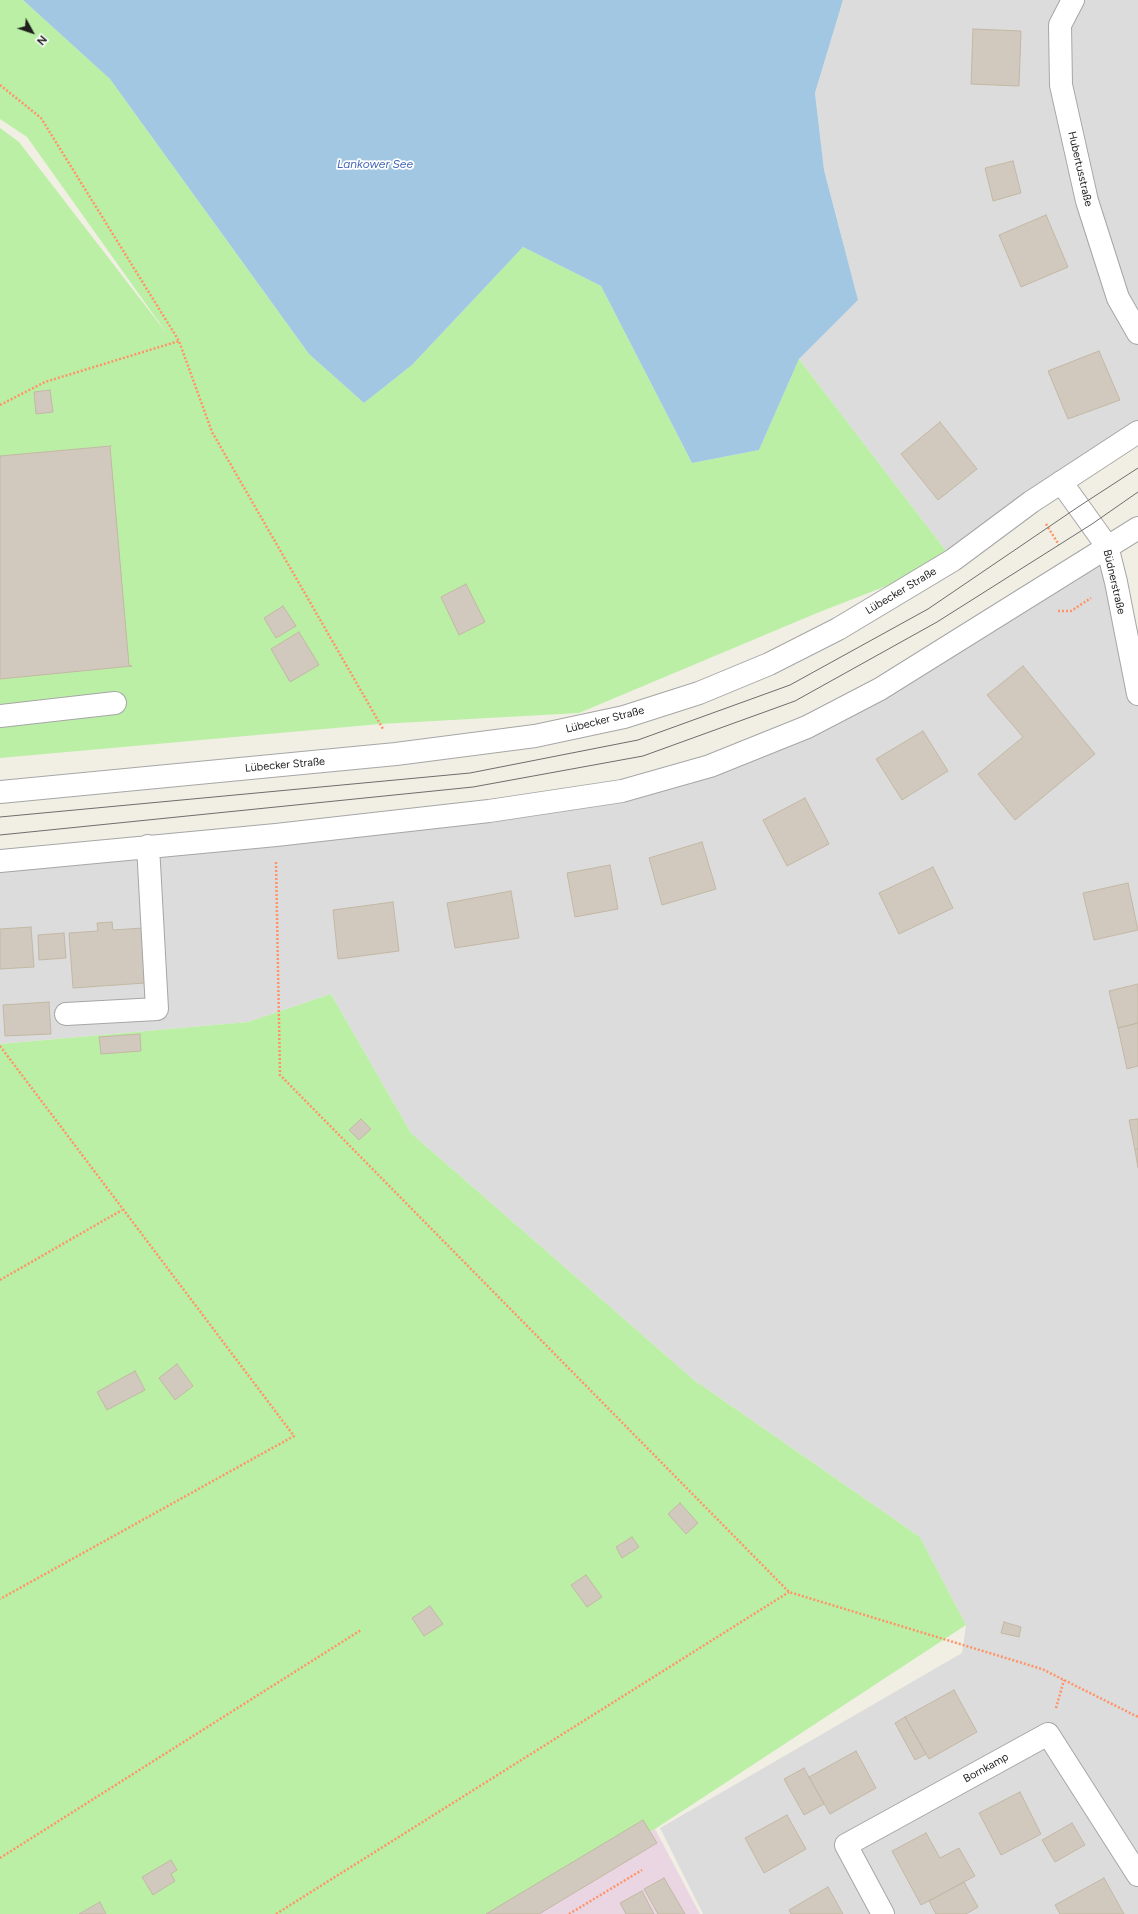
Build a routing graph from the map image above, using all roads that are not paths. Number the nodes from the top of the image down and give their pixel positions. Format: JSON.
{"nodes":[{"id":1,"x":1072,"y":0,"type":"edge"},
{"id":2,"x":1138,"y":333,"type":"edge"},
{"id":3,"x":1138,"y":432,"type":"edge"},
{"id":4,"x":1061,"y":482,"type":"junction"},
{"id":5,"x":1138,"y":528,"type":"edge"},
{"id":6,"x":1107,"y":546,"type":"junction"},
{"id":7,"x":1138,"y":694,"type":"edge"},
{"id":8,"x":115,"y":702,"type":"dead end"},
{"id":9,"x":0,"y":716,"type":"edge"},
{"id":10,"x":0,"y":792,"type":"edge"},
{"id":11,"x":148,"y":846,"type":"junction"},
{"id":12,"x":0,"y":861,"type":"edge"},
{"id":13,"x":66,"y":1014,"type":"dead end"},
{"id":14,"x":1138,"y":1875,"type":"edge"},
{"id":15,"x":883,"y":1914,"type":"edge"}],
"edges":[{"from":1,"to":2,"type":"street","name":"Hubertusstraße"},
{"from":3,"to":4,"type":"street","name":"Lübecker Straße"},
{"from":4,"to":6,"type":"street","name":"Büdnerstraße"},
{"from":4,"to":10,"type":"street","name":"Lübecker Straße"},
{"from":5,"to":6,"type":"street"},
{"from":6,"to":7,"type":"street","name":"Büdnerstraße"},
{"from":6,"to":11,"type":"street"},
{"from":8,"to":9,"type":"street"},
{"from":11,"to":12,"type":"street"},
{"from":11,"to":13,"type":"street"},
{"from":14,"to":15,"type":"street","name":"Bornkamp"}]}
